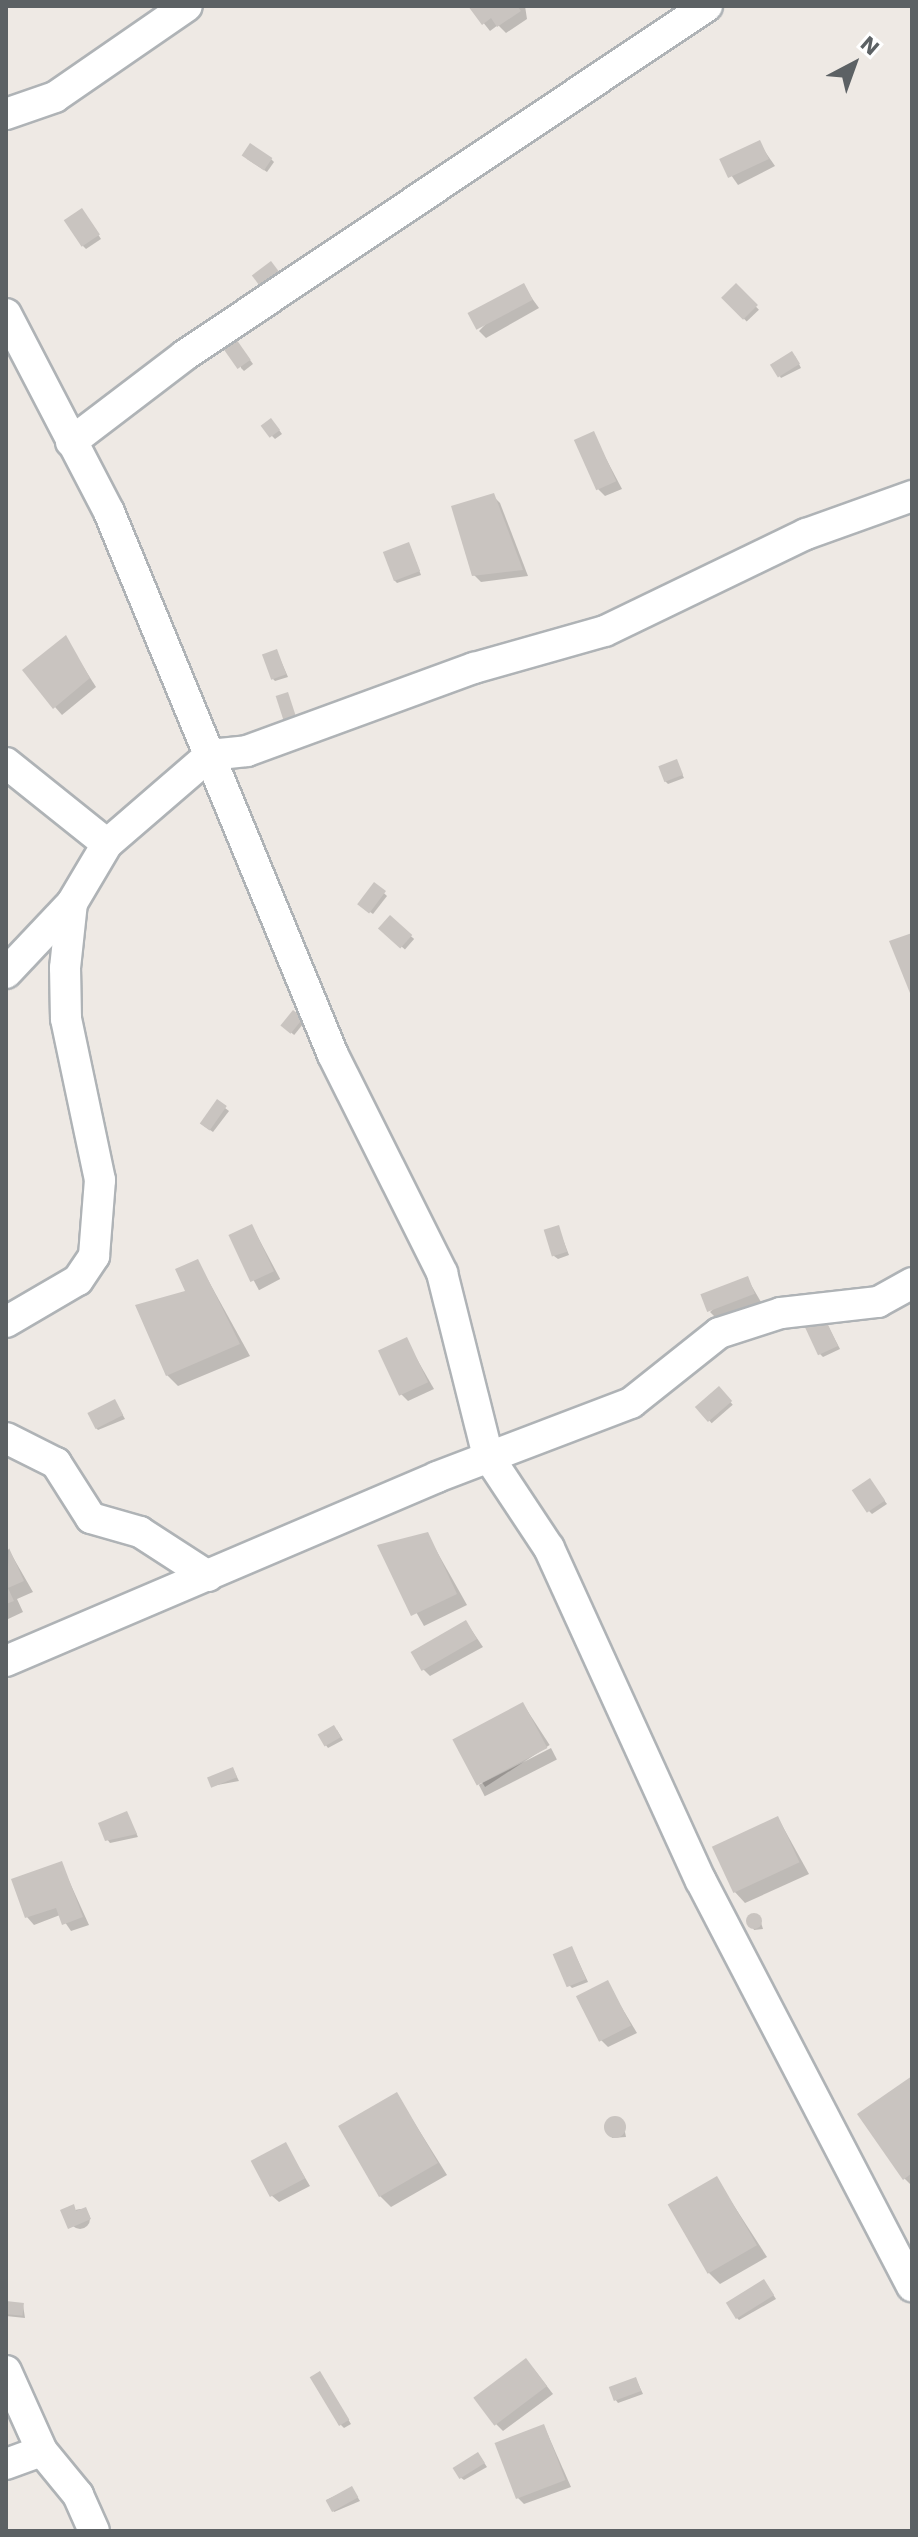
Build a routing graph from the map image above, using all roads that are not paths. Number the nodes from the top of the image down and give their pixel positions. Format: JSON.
{"nodes":[{"id":1,"x":187,"y":6,"type":"edge"},
{"id":2,"x":707,"y":6,"type":"edge"},
{"id":3,"x":6,"y":114,"type":"edge"},
{"id":4,"x":6,"y":314,"type":"edge"},
{"id":5,"x":71,"y":442,"type":"junction"},
{"id":6,"x":912,"y":496,"type":"edge"},
{"id":7,"x":210,"y":755,"type":"junction"},
{"id":8,"x":6,"y":763,"type":"edge"},
{"id":9,"x":107,"y":844,"type":"junction"},
{"id":10,"x":72,"y":903,"type":"junction"},
{"id":11,"x":6,"y":973,"type":"edge"},
{"id":12,"x":912,"y":1283,"type":"edge"},
{"id":13,"x":6,"y":1322,"type":"edge"},
{"id":14,"x":6,"y":1438,"type":"edge"},
{"id":15,"x":488,"y":1456,"type":"junction"},
{"id":16,"x":208,"y":1576,"type":"junction"},
{"id":17,"x":6,"y":1661,"type":"edge"},
{"id":18,"x":912,"y":2286,"type":"edge"},
{"id":19,"x":6,"y":2371,"type":"edge"},
{"id":20,"x":42,"y":2451,"type":"junction"},
{"id":21,"x":6,"y":2464,"type":"edge"},
{"id":22,"x":94,"y":2531,"type":"edge"}],
"edges":[{"from":1,"to":3,"type":"street"},
{"from":2,"to":5,"type":"street"},
{"from":4,"to":5,"type":"street"},
{"from":5,"to":7,"type":"street"},
{"from":6,"to":7,"type":"street"},
{"from":7,"to":9,"type":"street"},
{"from":7,"to":15,"type":"street"},
{"from":8,"to":9,"type":"street"},
{"from":9,"to":10,"type":"street"},
{"from":10,"to":11,"type":"street"},
{"from":10,"to":13,"type":"street"},
{"from":12,"to":15,"type":"street"},
{"from":14,"to":16,"type":"street"},
{"from":15,"to":16,"type":"street"},
{"from":15,"to":18,"type":"street"},
{"from":16,"to":17,"type":"street"},
{"from":19,"to":20,"type":"street"},
{"from":20,"to":21,"type":"street"},
{"from":20,"to":22,"type":"street"}]}
